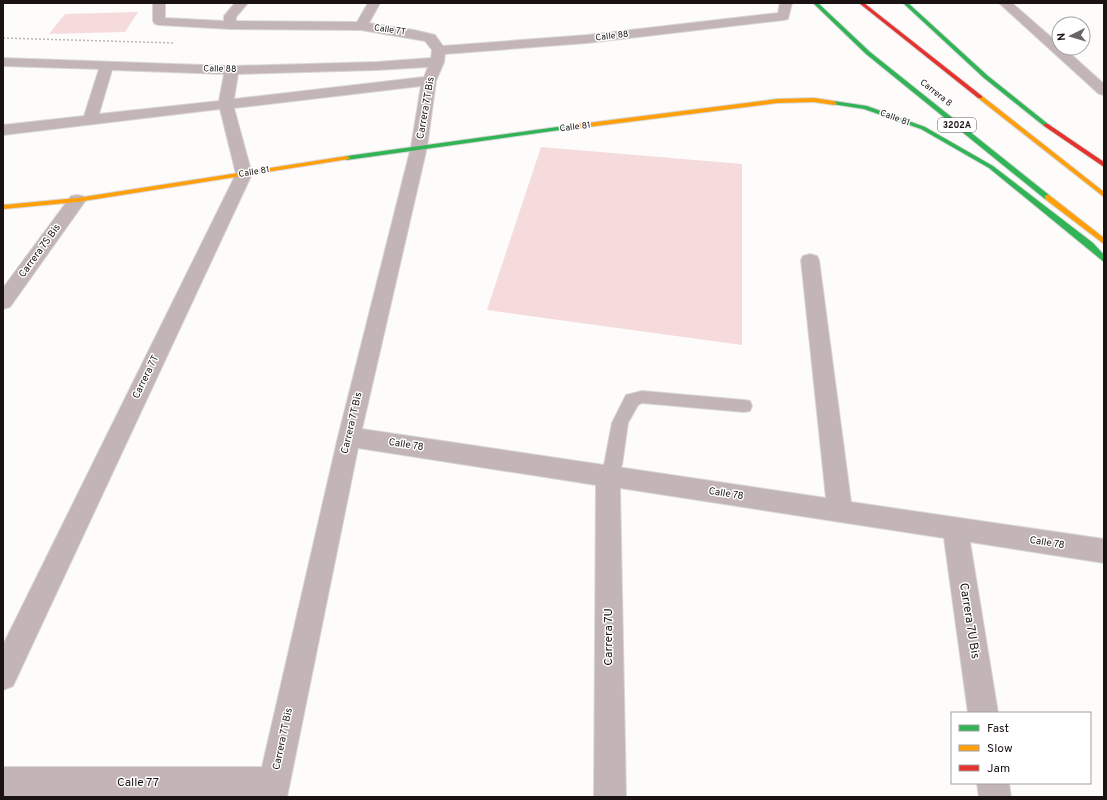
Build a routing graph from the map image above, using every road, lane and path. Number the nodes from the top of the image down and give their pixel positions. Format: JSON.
{"nodes":[{"id":1,"x":159,"y":3,"type":"edge"},
{"id":2,"x":242,"y":3,"type":"edge"},
{"id":3,"x":374,"y":3,"type":"edge"},
{"id":4,"x":786,"y":3,"type":"edge"},
{"id":5,"x":815,"y":3,"type":"edge"},
{"id":6,"x":827,"y":3,"type":"edge"},
{"id":7,"x":861,"y":3,"type":"edge"},
{"id":8,"x":909,"y":3,"type":"edge"},
{"id":9,"x":1005,"y":3,"type":"edge"},
{"id":10,"x":230,"y":20,"type":"junction"},
{"id":11,"x":848,"y":21,"type":"dead end"},
{"id":12,"x":361,"y":26,"type":"junction"},
{"id":13,"x":438,"y":56,"type":"junction"},
{"id":14,"x":3,"y":62,"type":"edge"},
{"id":15,"x":107,"y":65,"type":"junction"},
{"id":16,"x":232,"y":70,"type":"junction"},
{"id":17,"x":429,"y":81,"type":"junction"},
{"id":18,"x":1104,"y":91,"type":"edge"},
{"id":19,"x":226,"y":105,"type":"junction"},
{"id":20,"x":90,"y":120,"type":"junction"},
{"id":21,"x":3,"y":130,"type":"edge"},
{"id":22,"x":419,"y":147,"type":"junction"},
{"id":23,"x":1104,"y":165,"type":"edge"},
{"id":24,"x":244,"y":174,"type":"junction"},
{"id":25,"x":1104,"y":195,"type":"edge"},
{"id":26,"x":77,"y":200,"type":"junction"},
{"id":27,"x":3,"y":207,"type":"edge"},
{"id":28,"x":1104,"y":242,"type":"edge"},
{"id":29,"x":1104,"y":259,"type":"edge"},
{"id":30,"x":810,"y":260,"type":"dead end"},
{"id":31,"x":3,"y":302,"type":"edge"},
{"id":32,"x":744,"y":406,"type":"dead end"},
{"id":33,"x":349,"y":437,"type":"junction"},
{"id":34,"x":608,"y":476,"type":"junction"},
{"id":35,"x":840,"y":511,"type":"junction"},
{"id":36,"x":955,"y":529,"type":"junction"},
{"id":37,"x":1104,"y":551,"type":"edge"},
{"id":38,"x":3,"y":676,"type":"edge"},
{"id":39,"x":983,"y":712,"type":"edge"},
{"id":40,"x":3,"y":783,"type":"edge"},
{"id":41,"x":993,"y":784,"type":"edge"},
{"id":42,"x":272,"y":790,"type":"edge"},
{"id":43,"x":610,"y":797,"type":"edge"},
{"id":44,"x":996,"y":797,"type":"edge"}],
"edges":[{"from":1,"to":10,"type":"street"},
{"from":2,"to":10,"type":"street"},
{"from":3,"to":12,"type":"street","name":"Calle 7T"},
{"from":4,"to":13,"type":"street","name":"Calle 88"},
{"from":5,"to":28,"type":"street","number":"3202A"},
{"from":6,"to":11,"type":"street"},
{"from":7,"to":25,"type":"street"},
{"from":8,"to":23,"type":"street"},
{"from":9,"to":18,"type":"street"},
{"from":10,"to":12,"type":"street"},
{"from":12,"to":13,"type":"street","name":"Calle 7T"},
{"from":13,"to":16,"type":"street","name":"Calle 88"},
{"from":13,"to":17,"type":"street","name":"Carrera 7T Bis"},
{"from":14,"to":15,"type":"street","name":"Calle 88"},
{"from":15,"to":16,"type":"street","name":"Calle 88"},
{"from":15,"to":20,"type":"street"},
{"from":16,"to":19,"type":"street"},
{"from":17,"to":19,"type":"street"},
{"from":17,"to":22,"type":"street","name":"Carrera 7T Bis"},
{"from":19,"to":20,"type":"street"},
{"from":19,"to":24,"type":"street"},
{"from":20,"to":21,"type":"street"},
{"from":22,"to":24,"type":"street","name":"Calle 81"},
{"from":22,"to":29,"type":"street","name":"Calle 81"},
{"from":22,"to":33,"type":"street","name":"Carrera 7T Bis"},
{"from":24,"to":26,"type":"street","name":"Calle 81"},
{"from":24,"to":38,"type":"street","name":"Carrera 7T"},
{"from":26,"to":27,"type":"street","name":"Calle 81"},
{"from":26,"to":31,"type":"street","name":"Carrera 7S Bis"},
{"from":30,"to":35,"type":"street"},
{"from":32,"to":34,"type":"lane"},
{"from":33,"to":34,"type":"street","name":"Calle 78"},
{"from":33,"to":42,"type":"street","name":"Carrera 7T Bis"},
{"from":34,"to":35,"type":"street","name":"Calle 78"},
{"from":34,"to":43,"type":"street","name":"Carrera 7U"},
{"from":35,"to":36,"type":"street","name":"Calle 78"},
{"from":36,"to":37,"type":"street","name":"Calle 78"},
{"from":36,"to":39,"type":"street","name":"Carrera 7U Bis"},
{"from":40,"to":42,"type":"street","name":"Calle 77"},
{"from":41,"to":44,"type":"street"}]}
